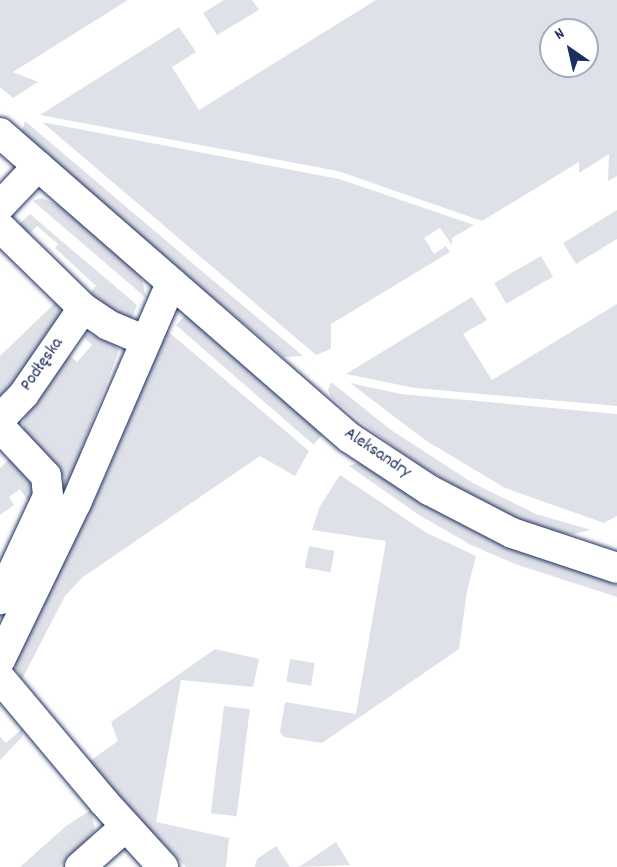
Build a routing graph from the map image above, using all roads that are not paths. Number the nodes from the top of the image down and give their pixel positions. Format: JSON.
{"nodes":[{"id":1,"x":0,"y":133,"type":"edge"},
{"id":2,"x":38,"y":166,"type":"junction"},
{"id":3,"x":0,"y":206,"type":"edge"},
{"id":4,"x":0,"y":227,"type":"edge"},
{"id":5,"x":171,"y":283,"type":"junction"},
{"id":6,"x":83,"y":308,"type":"junction"},
{"id":7,"x":146,"y":341,"type":"junction"},
{"id":8,"x":0,"y":419,"type":"edge"},
{"id":9,"x":0,"y":427,"type":"edge"},
{"id":10,"x":617,"y":568,"type":"edge"},
{"id":11,"x":0,"y":599,"type":"edge"},
{"id":12,"x":0,"y":660,"type":"edge"},
{"id":13,"x":0,"y":678,"type":"edge"},
{"id":14,"x":125,"y":827,"type":"junction"},
{"id":15,"x":80,"y":867,"type":"edge"},
{"id":16,"x":164,"y":867,"type":"edge"}],
"edges":[{"from":1,"to":2,"type":"street","name":"Aleksandry"},
{"from":2,"to":3,"type":"street"},
{"from":2,"to":5,"type":"street","name":"Aleksandry"},
{"from":4,"to":6,"type":"street"},
{"from":5,"to":7,"type":"street"},
{"from":5,"to":10,"type":"street","name":"Aleksandry"},
{"from":6,"to":7,"type":"street"},
{"from":6,"to":8,"type":"street","name":"Podłęska"},
{"from":7,"to":12,"type":"street"},
{"from":9,"to":11,"type":"street"},
{"from":13,"to":14,"type":"street"},
{"from":14,"to":15,"type":"street"},
{"from":14,"to":16,"type":"street"}]}
